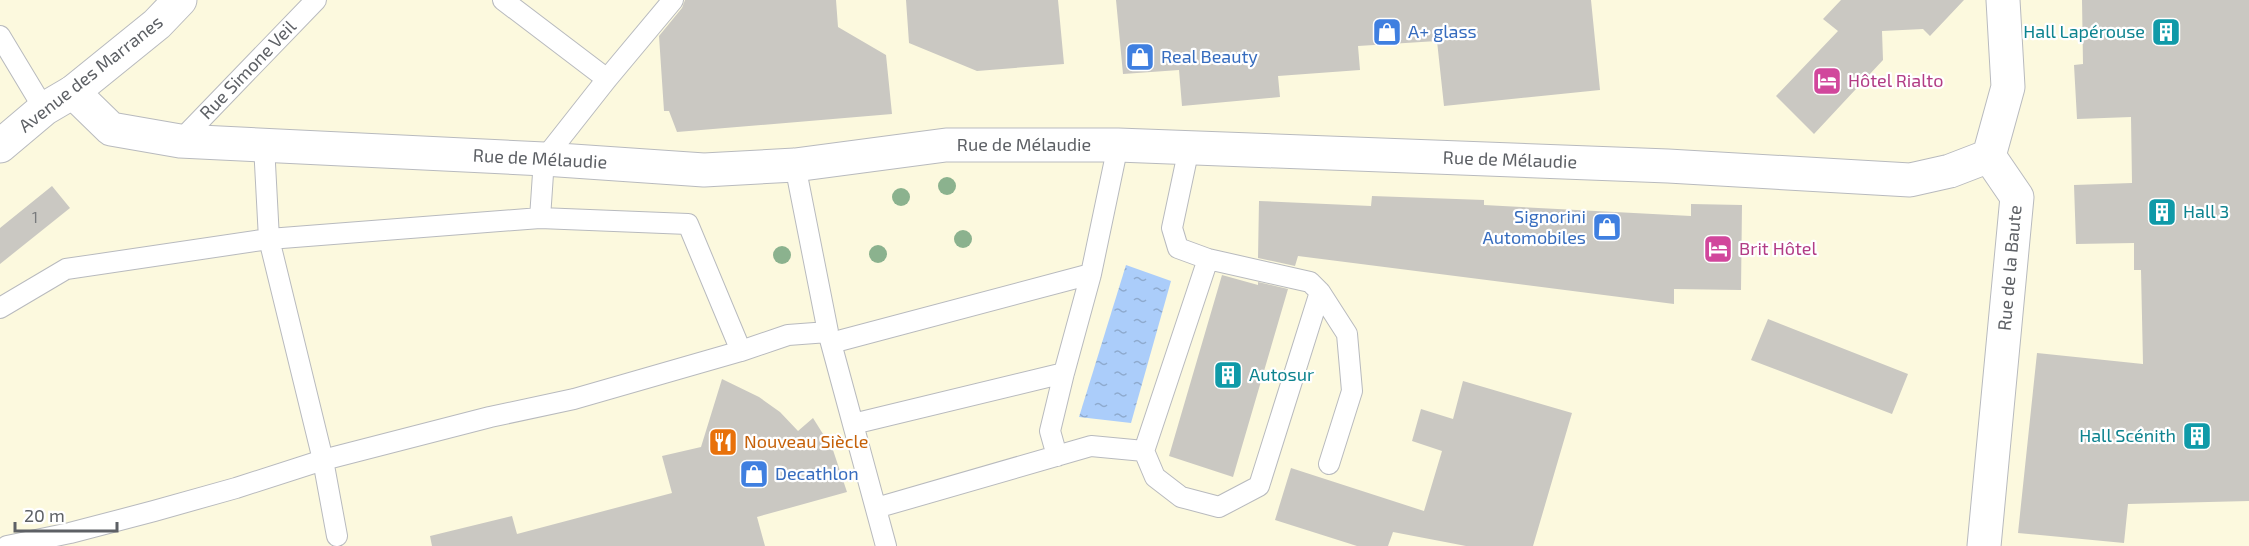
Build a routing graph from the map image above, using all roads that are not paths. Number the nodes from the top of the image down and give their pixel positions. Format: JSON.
{"nodes":[{"id":1,"x":180,"y":0,"type":"edge"},
{"id":2,"x":316,"y":0,"type":"edge"},
{"id":3,"x":503,"y":0,"type":"edge"},
{"id":4,"x":673,"y":0,"type":"edge"},
{"id":5,"x":2003,"y":0,"type":"edge"},
{"id":6,"x":0,"y":36,"type":"edge"},
{"id":7,"x":607,"y":79,"type":"junction"},
{"id":8,"x":73,"y":92,"type":"junction"},
{"id":9,"x":44,"y":109,"type":"junction"},
{"id":10,"x":180,"y":141,"type":"junction"},
{"id":11,"x":264,"y":145,"type":"junction"},
{"id":12,"x":1118,"y":145,"type":"junction"},
{"id":13,"x":0,"y":146,"type":"edge"},
{"id":14,"x":1189,"y":148,"type":"junction"},
{"id":15,"x":1989,"y":156,"type":"junction"},
{"id":16,"x":544,"y":159,"type":"junction"},
{"id":17,"x":795,"y":165,"type":"junction"},
{"id":18,"x":540,"y":218,"type":"junction"},
{"id":19,"x":269,"y":239,"type":"junction"},
{"id":20,"x":1208,"y":259,"type":"junction"},
{"id":21,"x":1091,"y":274,"type":"junction"},
{"id":22,"x":1320,"y":292,"type":"junction"},
{"id":23,"x":0,"y":308,"type":"edge"},
{"id":24,"x":829,"y":337,"type":"junction"},
{"id":25,"x":741,"y":351,"type":"junction"},
{"id":26,"x":1064,"y":373,"type":"junction"},
{"id":27,"x":853,"y":424,"type":"junction"},
{"id":28,"x":1144,"y":451,"type":"junction"},
{"id":29,"x":1057,"y":456,"type":"junction"},
{"id":30,"x":323,"y":460,"type":"junction"},
{"id":31,"x":1329,"y":464,"type":"dead end"},
{"id":32,"x":876,"y":508,"type":"junction"},
{"id":33,"x":337,"y":536,"type":"dead end"},
{"id":34,"x":7,"y":546,"type":"edge"},
{"id":35,"x":886,"y":546,"type":"edge"},
{"id":36,"x":1984,"y":546,"type":"edge"}],
"edges":[{"from":1,"to":8,"type":"street","name":"Avenue des Marranes"},
{"from":2,"to":10,"type":"lane","name":"Rue Simone Veil"},
{"from":3,"to":7,"type":"lane"},
{"from":4,"to":7,"type":"lane"},
{"from":5,"to":15,"type":"street"},
{"from":6,"to":9,"type":"lane"},
{"from":7,"to":16,"type":"lane"},
{"from":8,"to":9,"type":"street","name":"Avenue des Marranes"},
{"from":8,"to":10,"type":"street","name":"Rue de Mélaudie"},
{"from":9,"to":13,"type":"street","name":"Avenue des Marranes"},
{"from":10,"to":11,"type":"street","name":"Rue de Mélaudie"},
{"from":11,"to":16,"type":"street","name":"Rue de Mélaudie"},
{"from":11,"to":19,"type":"lane"},
{"from":12,"to":14,"type":"street","name":"Rue de Mélaudie"},
{"from":12,"to":17,"type":"street","name":"Rue de Mélaudie"},
{"from":12,"to":21,"type":"lane"},
{"from":14,"to":15,"type":"street","name":"Rue de Mélaudie"},
{"from":14,"to":20,"type":"lane"},
{"from":15,"to":36,"type":"street","name":"Rue de la Baute"},
{"from":16,"to":17,"type":"street","name":"Rue de Mélaudie"},
{"from":16,"to":18,"type":"lane"},
{"from":17,"to":24,"type":"lane"},
{"from":18,"to":19,"type":"lane"},
{"from":18,"to":25,"type":"lane"},
{"from":19,"to":23,"type":"lane"},
{"from":19,"to":30,"type":"lane"},
{"from":20,"to":22,"type":"lane"},
{"from":20,"to":28,"type":"lane"},
{"from":21,"to":24,"type":"lane"},
{"from":21,"to":26,"type":"lane"},
{"from":22,"to":28,"type":"lane"},
{"from":22,"to":31,"type":"lane"},
{"from":24,"to":25,"type":"lane"},
{"from":24,"to":27,"type":"lane"},
{"from":25,"to":30,"type":"lane"},
{"from":26,"to":27,"type":"lane"},
{"from":26,"to":29,"type":"lane"},
{"from":27,"to":32,"type":"lane"},
{"from":28,"to":29,"type":"lane"},
{"from":29,"to":32,"type":"lane"},
{"from":30,"to":33,"type":"lane"},
{"from":30,"to":34,"type":"lane"},
{"from":32,"to":35,"type":"lane"}]}
